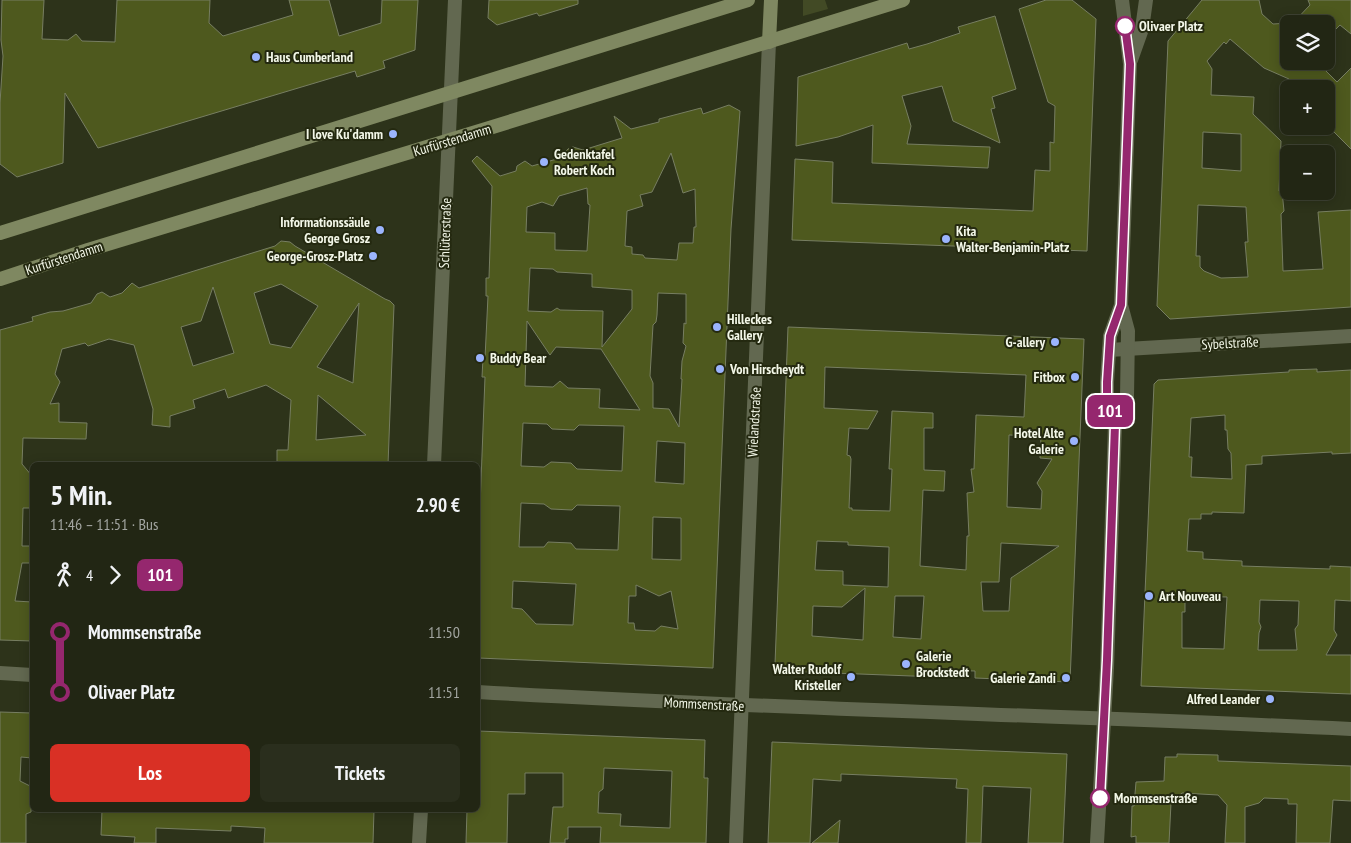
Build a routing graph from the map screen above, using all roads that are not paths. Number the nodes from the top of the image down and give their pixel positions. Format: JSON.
{"nodes":[{"id":1,"x":455,"y":0,"type":"edge"},
{"id":2,"x":748,"y":0,"type":"edge"},
{"id":3,"x":771,"y":0,"type":"edge"},
{"id":4,"x":903,"y":0,"type":"edge"},
{"id":5,"x":1122,"y":0,"type":"edge"},
{"id":6,"x":1146,"y":0,"type":"edge"},
{"id":7,"x":769,"y":42,"type":"junction"},
{"id":8,"x":1130,"y":64,"type":"junction"},
{"id":9,"x":451,"y":93,"type":"junction"},
{"id":10,"x":449,"y":141,"type":"junction"},
{"id":11,"x":0,"y":233,"type":"edge"},
{"id":12,"x":0,"y":279,"type":"edge"},
{"id":13,"x":1121,"y":305,"type":"junction"},
{"id":14,"x":1351,"y":336,"type":"edge"},
{"id":15,"x":1109,"y":350,"type":"junction"},
{"id":16,"x":1128,"y":350,"type":"junction"},
{"id":17,"x":1115,"y":424,"type":"junction"},
{"id":18,"x":434,"y":462,"type":"edge"},
{"id":19,"x":0,"y":673,"type":"edge"},
{"id":20,"x":30,"y":674,"type":"edge"},
{"id":21,"x":480,"y":692,"type":"edge"},
{"id":22,"x":741,"y":706,"type":"junction"},
{"id":23,"x":1104,"y":718,"type":"junction"},
{"id":24,"x":1351,"y":729,"type":"edge"},
{"id":25,"x":421,"y":812,"type":"edge"},
{"id":26,"x":419,"y":843,"type":"edge"},
{"id":27,"x":736,"y":843,"type":"edge"},
{"id":28,"x":1097,"y":843,"type":"edge"}],
"edges":[{"from":1,"to":9,"type":"street","name":"Schlüterstraße"},
{"from":2,"to":9,"type":"main road"},
{"from":3,"to":7,"type":"main road","name":"Wielandstraße"},
{"from":4,"to":7,"type":"main road","name":"Kurfürstendamm"},
{"from":5,"to":8,"type":"street"},
{"from":6,"to":8,"type":"street"},
{"from":7,"to":10,"type":"main road","name":"Kurfürstendamm"},
{"from":7,"to":22,"type":"street","name":"Wielandstraße"},
{"from":8,"to":13,"type":"street"},
{"from":9,"to":10,"type":"street","name":"Schlüterstraße"},
{"from":9,"to":11,"type":"main road"},
{"from":10,"to":12,"type":"main road","name":"Kurfürstendamm"},
{"from":10,"to":18,"type":"street","name":"Schlüterstraße"},
{"from":13,"to":15,"type":"street"},
{"from":13,"to":16,"type":"street"},
{"from":14,"to":16,"type":"street","name":"Sybelstraße"},
{"from":15,"to":16,"type":"street","name":"Sybelstraße"},
{"from":15,"to":17,"type":"street"},
{"from":16,"to":17,"type":"street"},
{"from":17,"to":23,"type":"street"},
{"from":19,"to":20,"type":"street"},
{"from":21,"to":22,"type":"street","name":"Mommsenstraße"},
{"from":22,"to":23,"type":"street","name":"Mommsenstraße"},
{"from":22,"to":27,"type":"street","name":"Wielandstraße"},
{"from":23,"to":24,"type":"street","name":"Mommsenstraße"},
{"from":23,"to":28,"type":"street"},
{"from":25,"to":26,"type":"street"}]}
